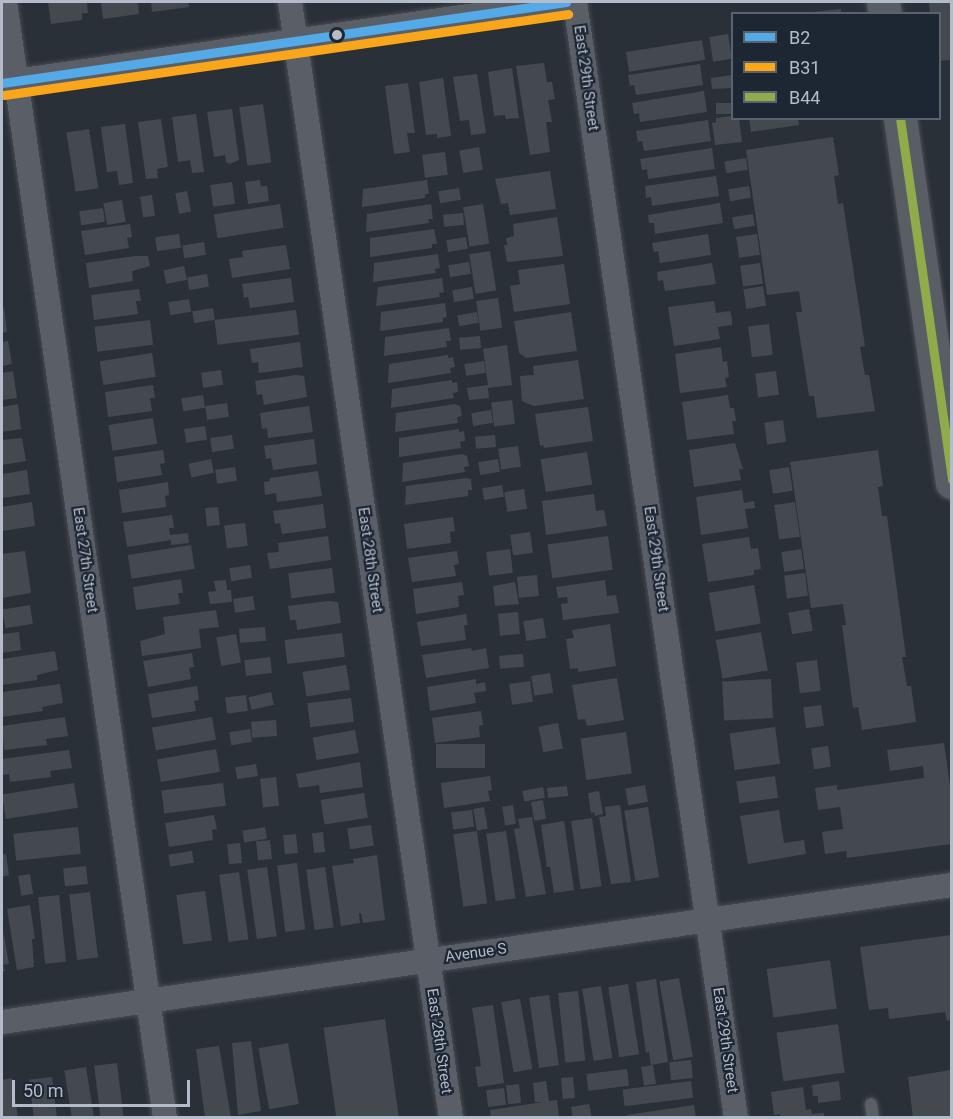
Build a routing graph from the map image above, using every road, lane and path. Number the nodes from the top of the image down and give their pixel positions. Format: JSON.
{"nodes":[{"id":1,"x":5,"y":2,"type":"edge"},
{"id":2,"x":290,"y":2,"type":"edge"},
{"id":3,"x":566,"y":2,"type":"edge"},
{"id":4,"x":575,"y":2,"type":"edge"},
{"id":5,"x":295,"y":41,"type":"junction"},
{"id":6,"x":9,"y":82,"type":"edge"},
{"id":7,"x":900,"y":120,"type":"edge"},
{"id":8,"x":951,"y":482,"type":"edge"},
{"id":9,"x":951,"y":885,"type":"edge"},
{"id":10,"x":708,"y":920,"type":"junction"},
{"id":11,"x":428,"y":960,"type":"junction"},
{"id":12,"x":148,"y":1000,"type":"junction"},
{"id":13,"x":2,"y":1022,"type":"edge"},
{"id":14,"x":871,"y":1104,"type":"dead end"},
{"id":15,"x":165,"y":1118,"type":"edge"},
{"id":16,"x":451,"y":1118,"type":"edge"},
{"id":17,"x":736,"y":1118,"type":"edge"},
{"id":18,"x":873,"y":1118,"type":"edge"}],
"edges":[{"from":1,"to":6,"type":"street","name":"East 27th Street"},
{"from":2,"to":5,"type":"street","name":"East 28th Street"},
{"from":3,"to":5,"type":"street"},
{"from":4,"to":10,"type":"street","name":"East 29th Street"},
{"from":5,"to":6,"type":"street"},
{"from":5,"to":11,"type":"street","name":"East 28th Street"},
{"from":6,"to":12,"type":"street","name":"East 27th Street"},
{"from":7,"to":8,"type":"main road"},
{"from":9,"to":10,"type":"street","name":"Avenue S"},
{"from":10,"to":11,"type":"street","name":"Avenue S"},
{"from":10,"to":17,"type":"street","name":"East 29th Street"},
{"from":11,"to":12,"type":"street","name":"Avenue S"},
{"from":11,"to":16,"type":"street","name":"East 28th Street"},
{"from":12,"to":13,"type":"street","name":"Avenue S"},
{"from":12,"to":15,"type":"street","name":"East 27th Street"},
{"from":14,"to":18,"type":"lane"}]}
